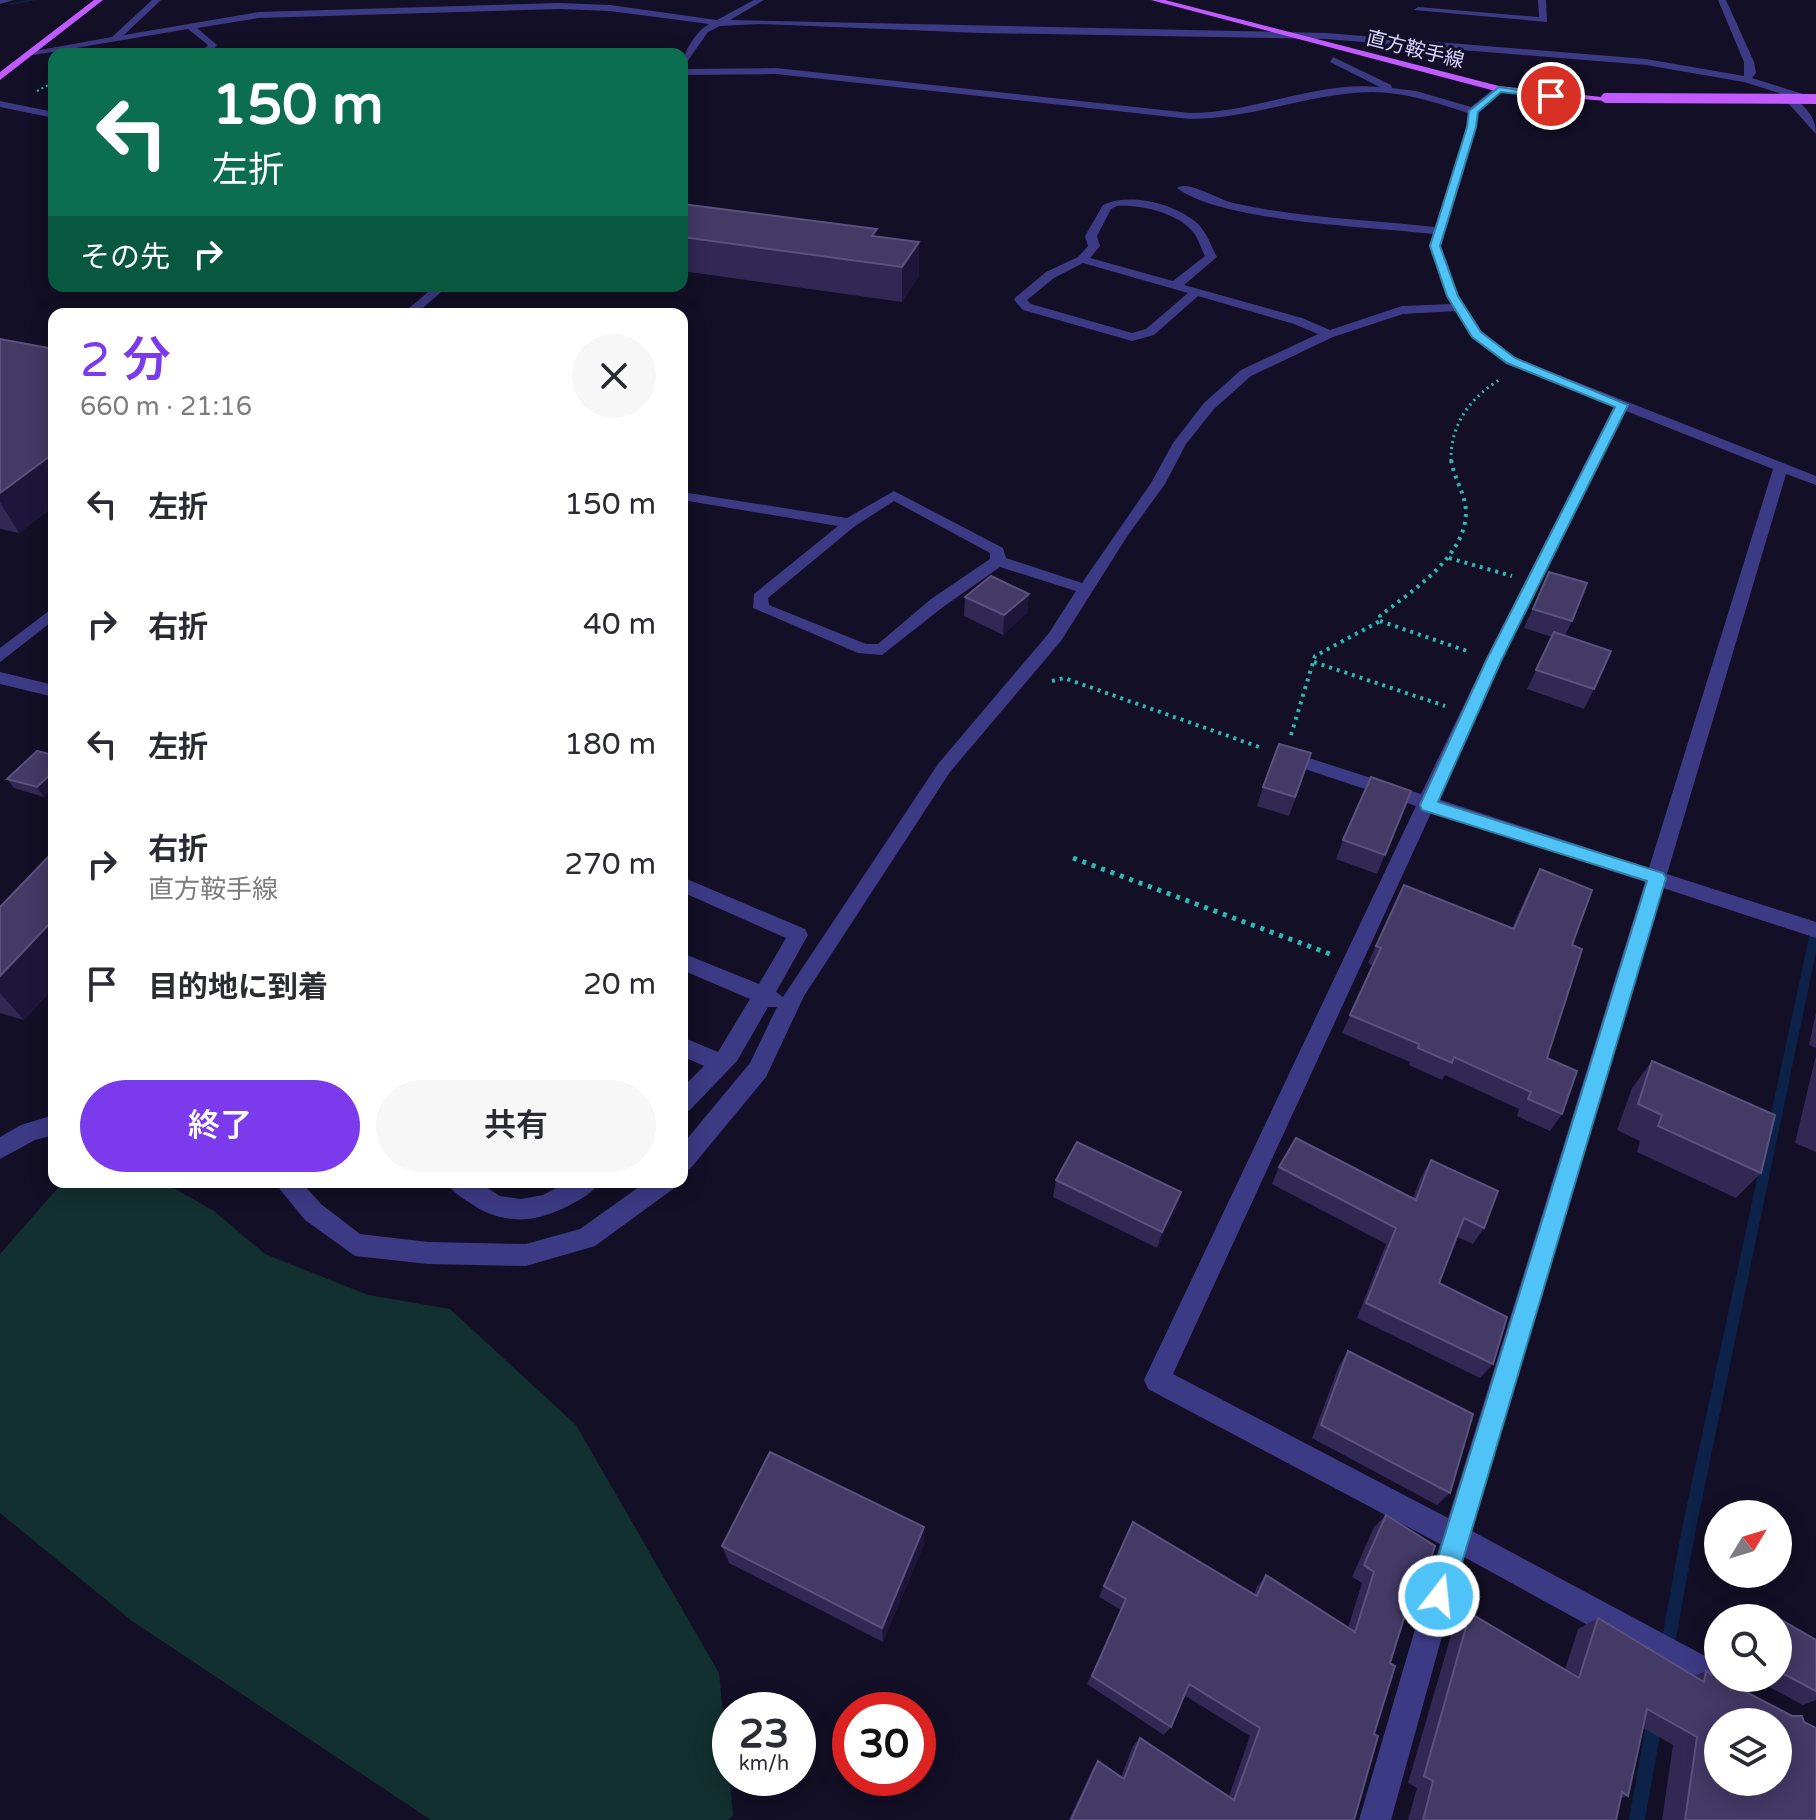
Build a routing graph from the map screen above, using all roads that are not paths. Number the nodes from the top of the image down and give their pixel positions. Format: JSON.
{"nodes":[{"id":1,"x":10,"y":0,"type":"edge"},
{"id":2,"x":99,"y":0,"type":"edge"},
{"id":3,"x":157,"y":0,"type":"edge"},
{"id":4,"x":313,"y":0,"type":"edge"},
{"id":5,"x":760,"y":0,"type":"edge"},
{"id":6,"x":1155,"y":0,"type":"edge"},
{"id":7,"x":1542,"y":0,"type":"edge"},
{"id":8,"x":1722,"y":0,"type":"edge"},
{"id":9,"x":0,"y":1,"type":"edge"},
{"id":10,"x":458,"y":4,"type":"edge"},
{"id":11,"x":1419,"y":5,"type":"edge"},
{"id":12,"x":225,"y":10,"type":"dead end"},
{"id":13,"x":305,"y":13,"type":"junction"},
{"id":14,"x":216,"y":20,"type":"junction"},
{"id":15,"x":718,"y":23,"type":"junction"},
{"id":16,"x":189,"y":26,"type":"junction"},
{"id":17,"x":1286,"y":35,"type":"junction"},
{"id":18,"x":113,"y":40,"type":"junction"},
{"id":19,"x":99,"y":42,"type":"junction"},
{"id":20,"x":1416,"y":42,"type":"junction"},
{"id":21,"x":60,"y":48,"type":"edge"},
{"id":22,"x":100,"y":48,"type":"edge"},
{"id":23,"x":210,"y":48,"type":"edge"},
{"id":24,"x":48,"y":50,"type":"edge"},
{"id":25,"x":34,"y":52,"type":"junction"},
{"id":26,"x":688,"y":57,"type":"edge"},
{"id":27,"x":1333,"y":60,"type":"dead end"},
{"id":28,"x":688,"y":72,"type":"edge"},
{"id":29,"x":0,"y":77,"type":"edge"},
{"id":30,"x":1746,"y":79,"type":"junction"},
{"id":31,"x":1392,"y":89,"type":"junction"},
{"id":32,"x":1499,"y":89,"type":"junction"},
{"id":33,"x":1777,"y":89,"type":"junction"},
{"id":34,"x":1816,"y":100,"type":"edge"},
{"id":35,"x":0,"y":104,"type":"edge"},
{"id":36,"x":1473,"y":111,"type":"junction"},
{"id":37,"x":48,"y":114,"type":"edge"},
{"id":38,"x":1816,"y":131,"type":"edge"},
{"id":39,"x":1182,"y":188,"type":"dead end"},
{"id":40,"x":1209,"y":200,"type":"junction"},
{"id":41,"x":1195,"y":204,"type":"dead end"},
{"id":42,"x":1182,"y":209,"type":"dead end"},
{"id":43,"x":1169,"y":214,"type":"junction"},
{"id":44,"x":1437,"y":231,"type":"junction"},
{"id":45,"x":1082,"y":259,"type":"junction"},
{"id":46,"x":1176,"y":285,"type":"junction"},
{"id":47,"x":435,"y":292,"type":"edge"},
{"id":48,"x":1196,"y":292,"type":"junction"},
{"id":49,"x":1458,"y":307,"type":"junction"},
{"id":50,"x":415,"y":308,"type":"edge"},
{"id":51,"x":1329,"y":334,"type":"junction"},
{"id":52,"x":1622,"y":405,"type":"junction"},
{"id":53,"x":1781,"y":467,"type":"junction"},
{"id":54,"x":1816,"y":481,"type":"edge"},
{"id":55,"x":688,"y":497,"type":"edge"},
{"id":56,"x":850,"y":523,"type":"junction"},
{"id":57,"x":998,"y":561,"type":"junction"},
{"id":58,"x":1086,"y":589,"type":"junction"},
{"id":59,"x":48,"y":617,"type":"edge"},
{"id":60,"x":0,"y":657,"type":"edge"},
{"id":61,"x":0,"y":678,"type":"edge"},
{"id":62,"x":48,"y":690,"type":"edge"},
{"id":63,"x":1284,"y":756,"type":"edge"},
{"id":64,"x":1428,"y":805,"type":"junction"},
{"id":65,"x":1657,"y":878,"type":"junction"},
{"id":66,"x":688,"y":887,"type":"edge"},
{"id":67,"x":1816,"y":930,"type":"edge"},
{"id":68,"x":688,"y":964,"type":"edge"},
{"id":69,"x":763,"y":995,"type":"junction"},
{"id":70,"x":788,"y":1007,"type":"junction"},
{"id":71,"x":688,"y":1049,"type":"edge"},
{"id":72,"x":721,"y":1063,"type":"junction"},
{"id":73,"x":688,"y":1097,"type":"edge"},
{"id":74,"x":48,"y":1127,"type":"edge"},
{"id":75,"x":0,"y":1149,"type":"edge"},
{"id":76,"x":688,"y":1155,"type":"edge"},
{"id":77,"x":291,"y":1188,"type":"edge"},
{"id":78,"x":468,"y":1188,"type":"edge"},
{"id":79,"x":578,"y":1188,"type":"edge"},
{"id":80,"x":657,"y":1188,"type":"edge"},
{"id":81,"x":1455,"y":1540,"type":"junction"},
{"id":82,"x":1747,"y":1695,"type":"edge"},
{"id":83,"x":1375,"y":1820,"type":"edge"}],
"edges":[{"from":1,"to":9,"type":"street"},
{"from":2,"to":25,"type":"main road"},
{"from":3,"to":18,"type":"street"},
{"from":4,"to":13,"type":"street"},
{"from":5,"to":15,"type":"street"},
{"from":6,"to":17,"type":"main road","name":"直方鞍手線"},
{"from":7,"to":11,"type":"street"},
{"from":8,"to":30,"type":"street"},
{"from":10,"to":13,"type":"street"},
{"from":10,"to":15,"type":"street"},
{"from":11,"to":20,"type":"street"},
{"from":12,"to":14,"type":"street"},
{"from":13,"to":14,"type":"street"},
{"from":14,"to":16,"type":"street"},
{"from":15,"to":17,"type":"street"},
{"from":15,"to":26,"type":"street"},
{"from":16,"to":18,"type":"street"},
{"from":16,"to":23,"type":"street"},
{"from":17,"to":20,"type":"street"},
{"from":17,"to":32,"type":"main road","name":"直方鞍手線"},
{"from":18,"to":19,"type":"street"},
{"from":19,"to":21,"type":"street"},
{"from":19,"to":22,"type":"street"},
{"from":20,"to":30,"type":"street"},
{"from":24,"to":25,"type":"street"},
{"from":25,"to":29,"type":"main road"},
{"from":27,"to":31,"type":"street"},
{"from":28,"to":31,"type":"street"},
{"from":30,"to":33,"type":"street"},
{"from":31,"to":36,"type":"street"},
{"from":32,"to":34,"type":"main road","name":"直方鞍手線","bridge":true},
{"from":32,"to":36,"type":"street"},
{"from":33,"to":34,"type":"street"},
{"from":33,"to":38,"type":"street"},
{"from":35,"to":37,"type":"street"},
{"from":36,"to":44,"type":"street"},
{"from":39,"to":40,"type":"street"},
{"from":40,"to":41,"type":"street"},
{"from":40,"to":44,"type":"street"},
{"from":42,"to":43,"type":"street"},
{"from":43,"to":45,"type":"street"},
{"from":43,"to":46,"type":"street"},
{"from":44,"to":49,"type":"street"},
{"from":45,"to":46,"type":"street"},
{"from":45,"to":48,"type":"street"},
{"from":46,"to":48,"type":"street"},
{"from":47,"to":50,"type":"street"},
{"from":48,"to":51,"type":"street"},
{"from":49,"to":51,"type":"street"},
{"from":49,"to":52,"type":"street"},
{"from":51,"to":58,"type":"street"},
{"from":52,"to":53,"type":"street"},
{"from":52,"to":64,"type":"street"},
{"from":53,"to":54,"type":"street"},
{"from":53,"to":65,"type":"street"},
{"from":55,"to":56,"type":"street"},
{"from":56,"to":57,"type":"street"},
{"from":56,"to":57,"type":"street"},
{"from":57,"to":58,"type":"street"},
{"from":58,"to":70,"type":"street"},
{"from":59,"to":60,"type":"street"},
{"from":61,"to":62,"type":"street"},
{"from":63,"to":64,"type":"street"},
{"from":64,"to":65,"type":"street"},
{"from":64,"to":81,"type":"street"},
{"from":65,"to":67,"type":"street"},
{"from":65,"to":81,"type":"street"},
{"from":66,"to":69,"type":"street"},
{"from":68,"to":69,"type":"street"},
{"from":69,"to":70,"type":"street"},
{"from":69,"to":72,"type":"street"},
{"from":70,"to":76,"type":"street"},
{"from":71,"to":72,"type":"street"},
{"from":72,"to":73,"type":"street"},
{"from":74,"to":75,"type":"street"},
{"from":77,"to":80,"type":"street"},
{"from":78,"to":79,"type":"street"},
{"from":81,"to":82,"type":"street"},
{"from":81,"to":83,"type":"street"}]}
